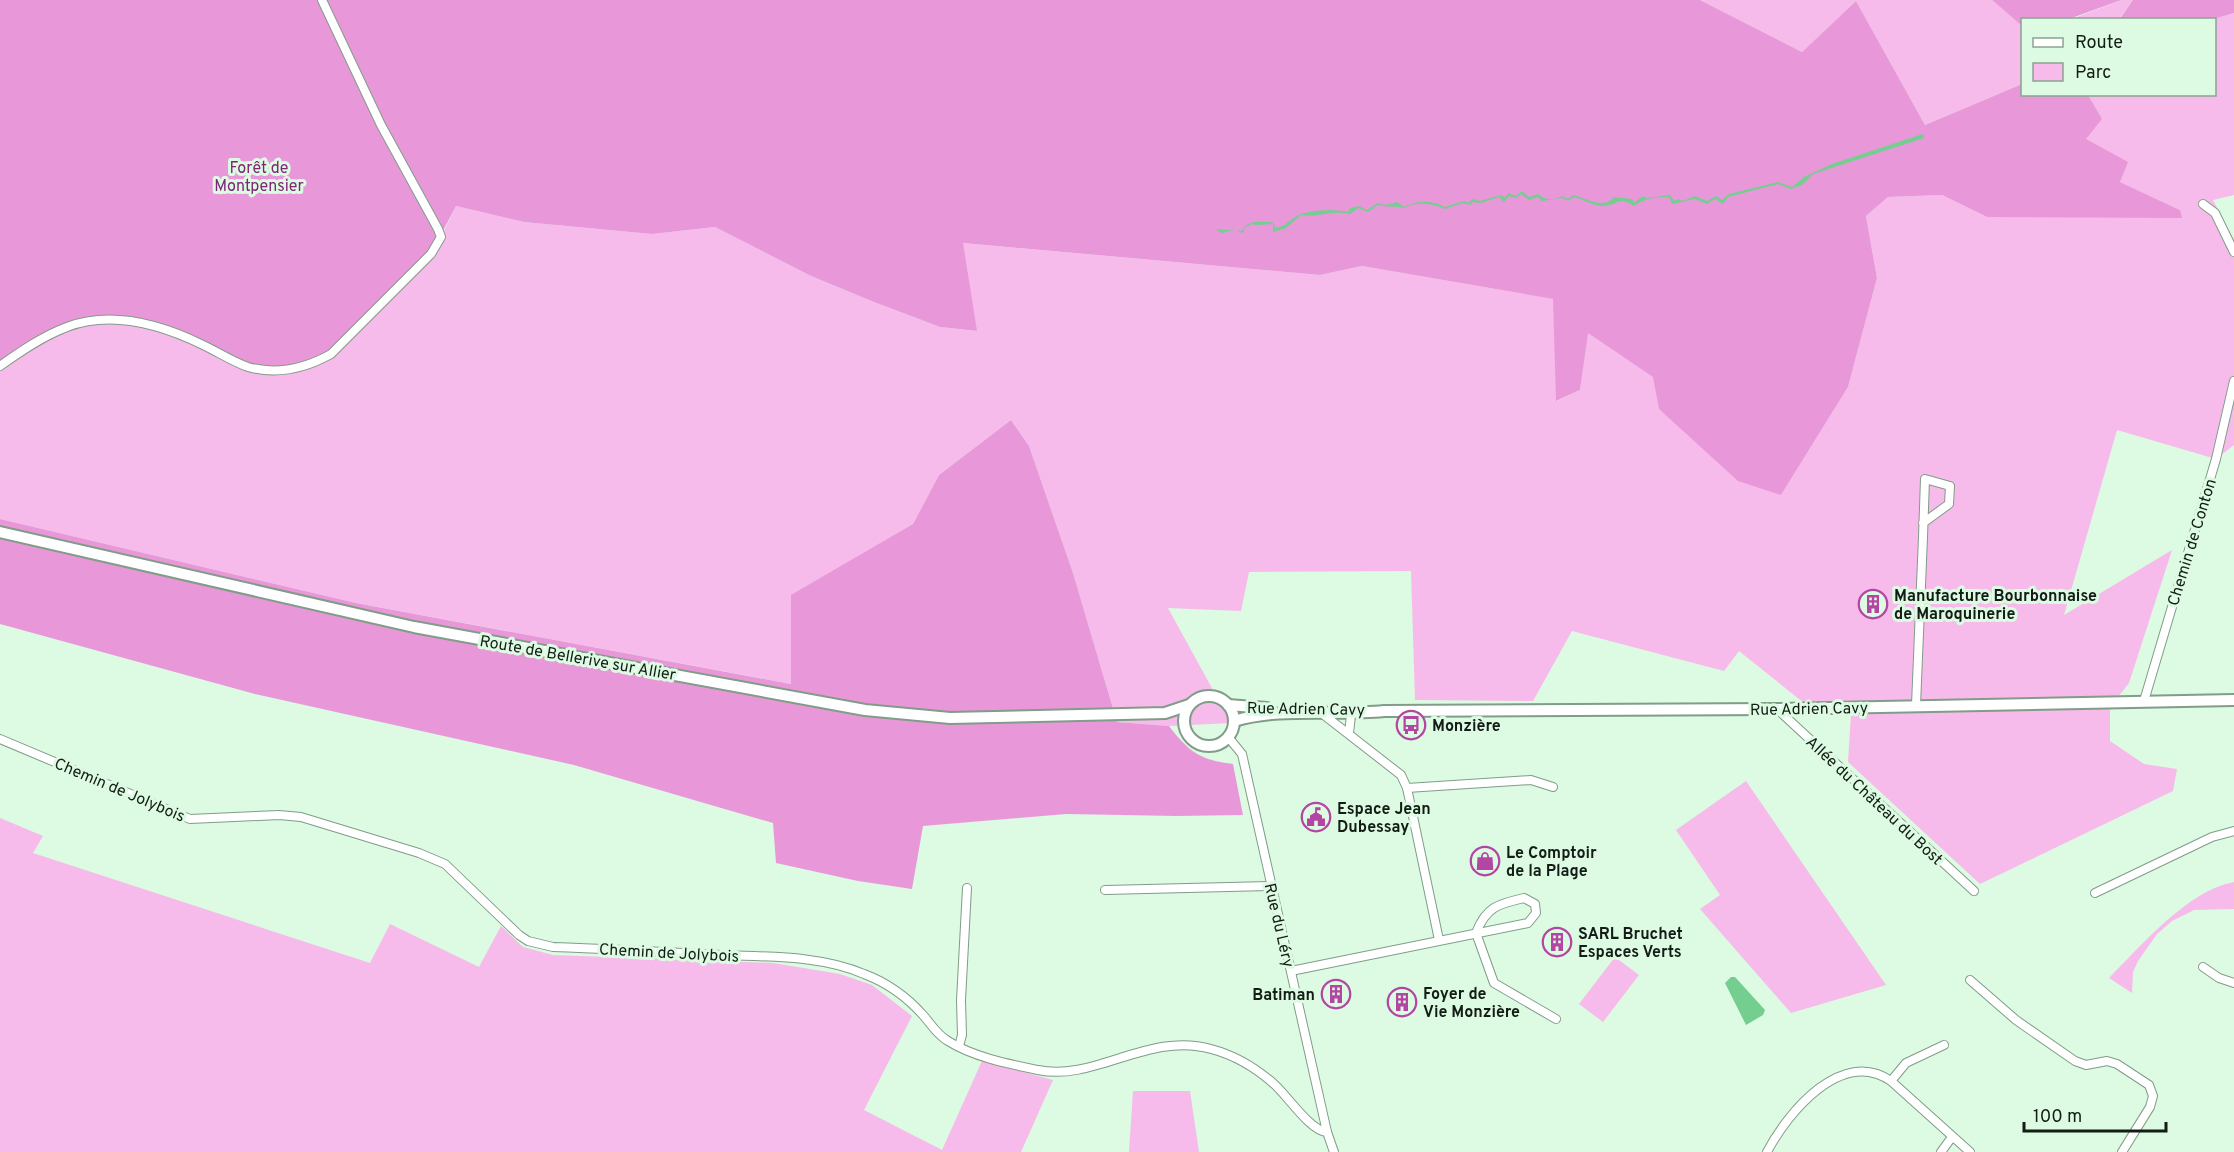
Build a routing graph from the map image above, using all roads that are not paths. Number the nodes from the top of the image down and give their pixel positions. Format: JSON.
{"nodes":[{"id":1,"x":322,"y":0,"type":"edge"},
{"id":2,"x":2203,"y":204,"type":"dead end"},
{"id":3,"x":2234,"y":252,"type":"edge"},
{"id":4,"x":0,"y":366,"type":"edge"},
{"id":5,"x":2234,"y":381,"type":"edge"},
{"id":6,"x":1923,"y":523,"type":"junction"},
{"id":7,"x":0,"y":532,"type":"edge"},
{"id":8,"x":2234,"y":700,"type":"edge"},
{"id":9,"x":2144,"y":701,"type":"junction"},
{"id":10,"x":1189,"y":705,"type":"junction"},
{"id":11,"x":1228,"y":705,"type":"junction"},
{"id":12,"x":1916,"y":705,"type":"junction"},
{"id":13,"x":1777,"y":709,"type":"junction"},
{"id":14,"x":1384,"y":711,"type":"junction"},
{"id":15,"x":1165,"y":713,"type":"junction"},
{"id":16,"x":1324,"y":715,"type":"junction"},
{"id":17,"x":1351,"y":715,"type":"junction"},
{"id":18,"x":1234,"y":721,"type":"junction"},
{"id":19,"x":1183,"y":723,"type":"junction"},
{"id":20,"x":1349,"y":733,"type":"junction"},
{"id":21,"x":1228,"y":737,"type":"junction"},
{"id":22,"x":0,"y":739,"type":"edge"},
{"id":23,"x":1553,"y":787,"type":"dead end"},
{"id":24,"x":1407,"y":788,"type":"junction"},
{"id":25,"x":2234,"y":831,"type":"edge"},
{"id":26,"x":1270,"y":886,"type":"junction"},
{"id":27,"x":966,"y":888,"type":"dead end"},
{"id":28,"x":1105,"y":890,"type":"dead end"},
{"id":29,"x":1974,"y":891,"type":"dead end"},
{"id":30,"x":2095,"y":893,"type":"dead end"},
{"id":31,"x":1476,"y":933,"type":"junction"},
{"id":32,"x":1439,"y":940,"type":"junction"},
{"id":33,"x":2203,"y":967,"type":"dead end"},
{"id":34,"x":1291,"y":971,"type":"junction"},
{"id":35,"x":1970,"y":980,"type":"dead end"},
{"id":36,"x":2234,"y":983,"type":"edge"},
{"id":37,"x":1556,"y":1019,"type":"dead end"},
{"id":38,"x":1944,"y":1045,"type":"dead end"},
{"id":39,"x":959,"y":1046,"type":"junction"},
{"id":40,"x":1891,"y":1081,"type":"junction"},
{"id":41,"x":1326,"y":1132,"type":"junction"},
{"id":42,"x":1952,"y":1137,"type":"junction"},
{"id":43,"x":1334,"y":1152,"type":"edge"},
{"id":44,"x":1767,"y":1152,"type":"edge"},
{"id":45,"x":1941,"y":1152,"type":"edge"},
{"id":46,"x":1970,"y":1152,"type":"edge"},
{"id":47,"x":2122,"y":1152,"type":"edge"}],
"edges":[{"from":1,"to":4,"type":"street"},
{"from":2,"to":3,"type":"street"},
{"from":5,"to":9,"type":"street","name":"Chemin de Conton"},
{"from":6,"to":6,"type":"street"},
{"from":6,"to":12,"type":"street"},
{"from":7,"to":15,"type":"main road","name":"Route de Bellerive sur Allier"},
{"from":8,"to":9,"type":"main road","name":"Rue Adrien Cavy"},
{"from":9,"to":12,"type":"main road","name":"Rue Adrien Cavy"},
{"from":10,"to":11,"type":"main road"},
{"from":10,"to":15,"type":"main road","name":"Route de Bellerive sur Allier"},
{"from":10,"to":19,"type":"main road"},
{"from":11,"to":14,"type":"main road","name":"Rue Adrien Cavy"},
{"from":11,"to":18,"type":"main road"},
{"from":12,"to":13,"type":"main road","name":"Rue Adrien Cavy"},
{"from":13,"to":14,"type":"main road","name":"Rue Adrien Cavy"},
{"from":13,"to":29,"type":"street","name":"Allée du Château du Bost"},
{"from":14,"to":17,"type":"main road","name":"Rue Adrien Cavy"},
{"from":15,"to":19,"type":"main road"},
{"from":16,"to":17,"type":"main road","name":"Rue Adrien Cavy"},
{"from":16,"to":18,"type":"main road","name":"Rue Adrien Cavy"},
{"from":16,"to":20,"type":"street"},
{"from":17,"to":20,"type":"street"},
{"from":18,"to":21,"type":"main road"},
{"from":19,"to":21,"type":"main road"},
{"from":20,"to":24,"type":"street"},
{"from":21,"to":26,"type":"street","name":"Rue du Léry"},
{"from":22,"to":39,"type":"street","name":"Chemin de Jolybois"},
{"from":23,"to":24,"type":"street"},
{"from":24,"to":32,"type":"street"},
{"from":25,"to":30,"type":"street"},
{"from":26,"to":28,"type":"street"},
{"from":26,"to":34,"type":"street","name":"Rue du Léry"},
{"from":27,"to":39,"type":"street"},
{"from":31,"to":31,"type":"street"},
{"from":31,"to":32,"type":"street"},
{"from":31,"to":37,"type":"street"},
{"from":32,"to":34,"type":"street"},
{"from":33,"to":36,"type":"street"},
{"from":34,"to":41,"type":"street","name":"Rue du Léry"},
{"from":35,"to":47,"type":"street"},
{"from":38,"to":40,"type":"street"},
{"from":39,"to":41,"type":"street","name":"Chemin de Jolybois"},
{"from":40,"to":42,"type":"street"},
{"from":40,"to":44,"type":"street"},
{"from":41,"to":43,"type":"street","name":"Rue du Léry"},
{"from":42,"to":45,"type":"street"},
{"from":42,"to":46,"type":"street"}]}
